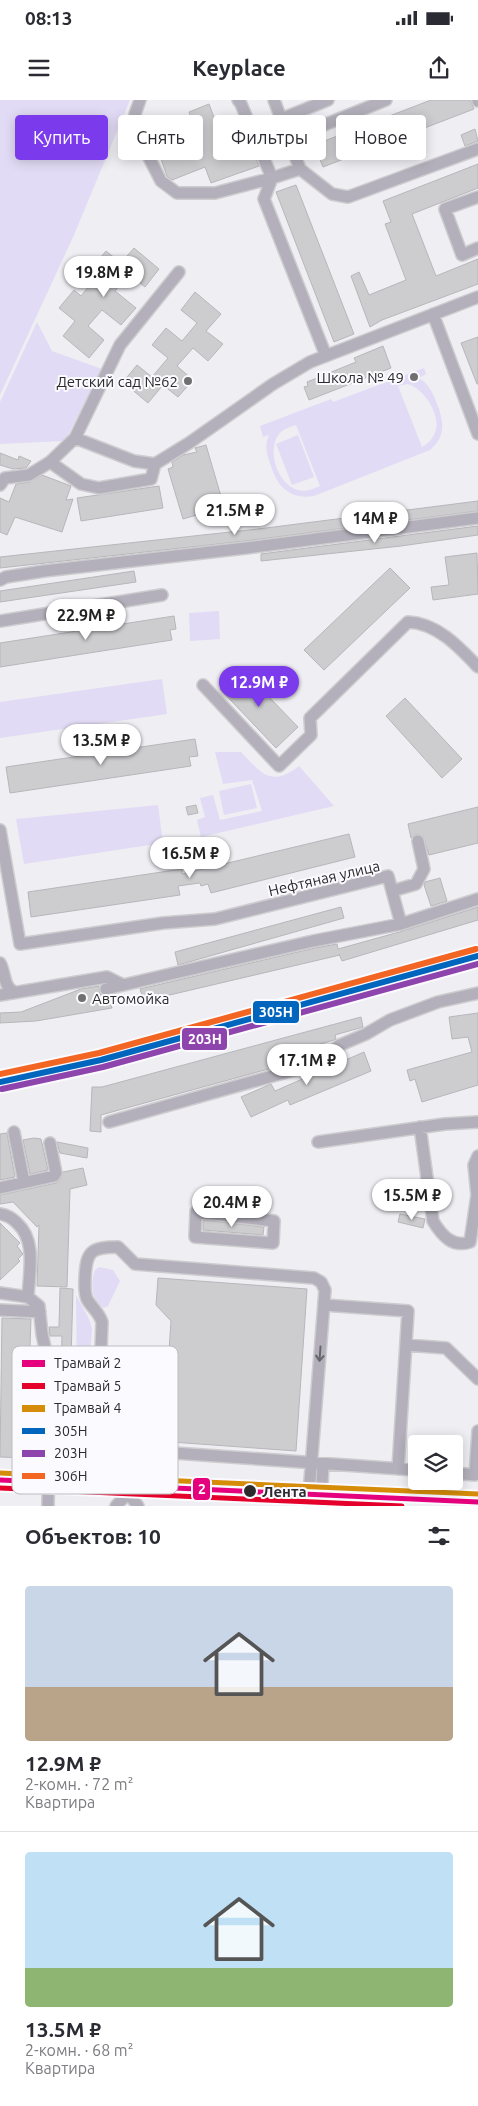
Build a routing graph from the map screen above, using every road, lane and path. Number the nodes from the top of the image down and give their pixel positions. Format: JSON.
{"nodes":[{"id":1,"x":140,"y":100,"type":"edge"},
{"id":2,"x":238,"y":100,"type":"edge"},
{"id":3,"x":274,"y":100,"type":"edge"},
{"id":4,"x":328,"y":100,"type":"edge"},
{"id":5,"x":386,"y":100,"type":"edge"},
{"id":6,"x":280,"y":115,"type":"edge"},
{"id":7,"x":291,"y":115,"type":"edge"},
{"id":8,"x":326,"y":125,"type":"edge"},
{"id":9,"x":478,"y":149,"type":"edge"},
{"id":10,"x":297,"y":160,"type":"edge"},
{"id":11,"x":300,"y":168,"type":"junction"},
{"id":12,"x":272,"y":178,"type":"junction"},
{"id":13,"x":478,"y":197,"type":"edge"},
{"id":14,"x":478,"y":248,"type":"edge"},
{"id":15,"x":179,"y":272,"type":"dead end"},
{"id":16,"x":478,"y":297,"type":"edge"},
{"id":17,"x":433,"y":314,"type":"junction"},
{"id":18,"x":326,"y":356,"type":"junction"},
{"id":19,"x":478,"y":434,"type":"edge"},
{"id":20,"x":75,"y":438,"type":"junction"},
{"id":21,"x":50,"y":462,"type":"junction"},
{"id":22,"x":155,"y":464,"type":"junction"},
{"id":23,"x":0,"y":485,"type":"edge"},
{"id":24,"x":478,"y":518,"type":"edge"},
{"id":25,"x":0,"y":580,"type":"edge"},
{"id":26,"x":162,"y":595,"type":"dead end"},
{"id":27,"x":0,"y":621,"type":"edge"},
{"id":28,"x":478,"y":667,"type":"edge"},
{"id":29,"x":203,"y":684,"type":"dead end"},
{"id":30,"x":0,"y":831,"type":"edge"},
{"id":31,"x":418,"y":840,"type":"dead end"},
{"id":32,"x":392,"y":891,"type":"junction"},
{"id":33,"x":478,"y":899,"type":"edge"},
{"id":34,"x":401,"y":924,"type":"junction"},
{"id":35,"x":0,"y":963,"type":"edge"},
{"id":36,"x":123,"y":985,"type":"junction"},
{"id":37,"x":106,"y":989,"type":"dead end"},
{"id":38,"x":14,"y":992,"type":"junction"},
{"id":39,"x":478,"y":993,"type":"edge"},
{"id":40,"x":0,"y":995,"type":"edge"},
{"id":41,"x":109,"y":1122,"type":"dead end"},
{"id":42,"x":478,"y":1122,"type":"edge"},
{"id":43,"x":420,"y":1128,"type":"junction"},
{"id":44,"x":14,"y":1132,"type":"dead end"},
{"id":45,"x":318,"y":1142,"type":"dead end"},
{"id":46,"x":50,"y":1143,"type":"dead end"},
{"id":47,"x":478,"y":1156,"type":"edge"},
{"id":48,"x":24,"y":1182,"type":"junction"},
{"id":49,"x":0,"y":1188,"type":"edge"},
{"id":50,"x":0,"y":1214,"type":"edge"},
{"id":51,"x":274,"y":1221,"type":"joint"},
{"id":52,"x":0,"y":1293,"type":"edge"},
{"id":53,"x":28,"y":1298,"type":"junction"},
{"id":54,"x":324,"y":1305,"type":"junction"},
{"id":55,"x":0,"y":1310,"type":"edge"},
{"id":56,"x":40,"y":1312,"type":"junction"},
{"id":57,"x":406,"y":1345,"type":"junction"},
{"id":58,"x":45,"y":1346,"type":"edge"},
{"id":59,"x":101,"y":1346,"type":"edge"},
{"id":60,"x":478,"y":1379,"type":"edge"},
{"id":61,"x":478,"y":1432,"type":"edge"},
{"id":62,"x":178,"y":1453,"type":"edge"},
{"id":63,"x":318,"y":1463,"type":"junction"},
{"id":64,"x":398,"y":1469,"type":"junction"},
{"id":65,"x":408,"y":1470,"type":"edge"},
{"id":66,"x":463,"y":1474,"type":"edge"},
{"id":67,"x":127,"y":1494,"type":"edge"},
{"id":68,"x":129,"y":1494,"type":"edge"},
{"id":69,"x":116,"y":1506,"type":"edge"},
{"id":70,"x":138,"y":1506,"type":"edge"},
{"id":71,"x":308,"y":1506,"type":"edge"},
{"id":72,"x":321,"y":1506,"type":"edge"}],
"edges":[{"from":1,"to":12,"type":"street"},
{"from":2,"to":12,"type":"street"},
{"from":3,"to":6,"type":"street"},
{"from":4,"to":7,"type":"street"},
{"from":5,"to":8,"type":"street"},
{"from":9,"to":11,"type":"street"},
{"from":10,"to":11,"type":"street"},
{"from":11,"to":12,"type":"street"},
{"from":12,"to":18,"type":"street"},
{"from":13,"to":14,"type":"street"},
{"from":15,"to":20,"type":"street"},
{"from":16,"to":17,"type":"street"},
{"from":17,"to":18,"type":"street"},
{"from":17,"to":19,"type":"street"},
{"from":18,"to":22,"type":"street"},
{"from":20,"to":21,"type":"street"},
{"from":20,"to":22,"type":"street"},
{"from":21,"to":22,"type":"street"},
{"from":21,"to":23,"type":"street"},
{"from":24,"to":25,"type":"street"},
{"from":26,"to":27,"type":"street"},
{"from":28,"to":29,"type":"street"},
{"from":30,"to":32,"type":"street","name":"Нефтяная улица"},
{"from":31,"to":32,"type":"street"},
{"from":32,"to":34,"type":"street","name":"Нефтяная улица"},
{"from":33,"to":34,"type":"street"},
{"from":34,"to":36,"type":"street"},
{"from":35,"to":38,"type":"street"},
{"from":36,"to":37,"type":"street"},
{"from":36,"to":38,"type":"street"},
{"from":38,"to":40,"type":"street"},
{"from":39,"to":41,"type":"street"},
{"from":42,"to":43,"type":"street"},
{"from":43,"to":45,"type":"street"},
{"from":43,"to":47,"type":"street"},
{"from":44,"to":48,"type":"street"},
{"from":46,"to":48,"type":"street"},
{"from":48,"to":49,"type":"street"},
{"from":50,"to":53,"type":"street"},
{"from":51,"to":51,"type":"street"},
{"from":52,"to":53,"type":"street"},
{"from":53,"to":56,"type":"street"},
{"from":54,"to":57,"type":"street"},
{"from":54,"to":59,"type":"street"},
{"from":54,"to":63,"type":"street","one_way":true},
{"from":55,"to":56,"type":"street"},
{"from":56,"to":58,"type":"street"},
{"from":57,"to":60,"type":"street"},
{"from":57,"to":64,"type":"street"},
{"from":61,"to":66,"type":"street"},
{"from":62,"to":63,"type":"street"},
{"from":63,"to":64,"type":"street"},
{"from":63,"to":71,"type":"street"},
{"from":63,"to":72,"type":"street"},
{"from":64,"to":65,"type":"street"},
{"from":67,"to":69,"type":"street"},
{"from":68,"to":70,"type":"street"}]}
